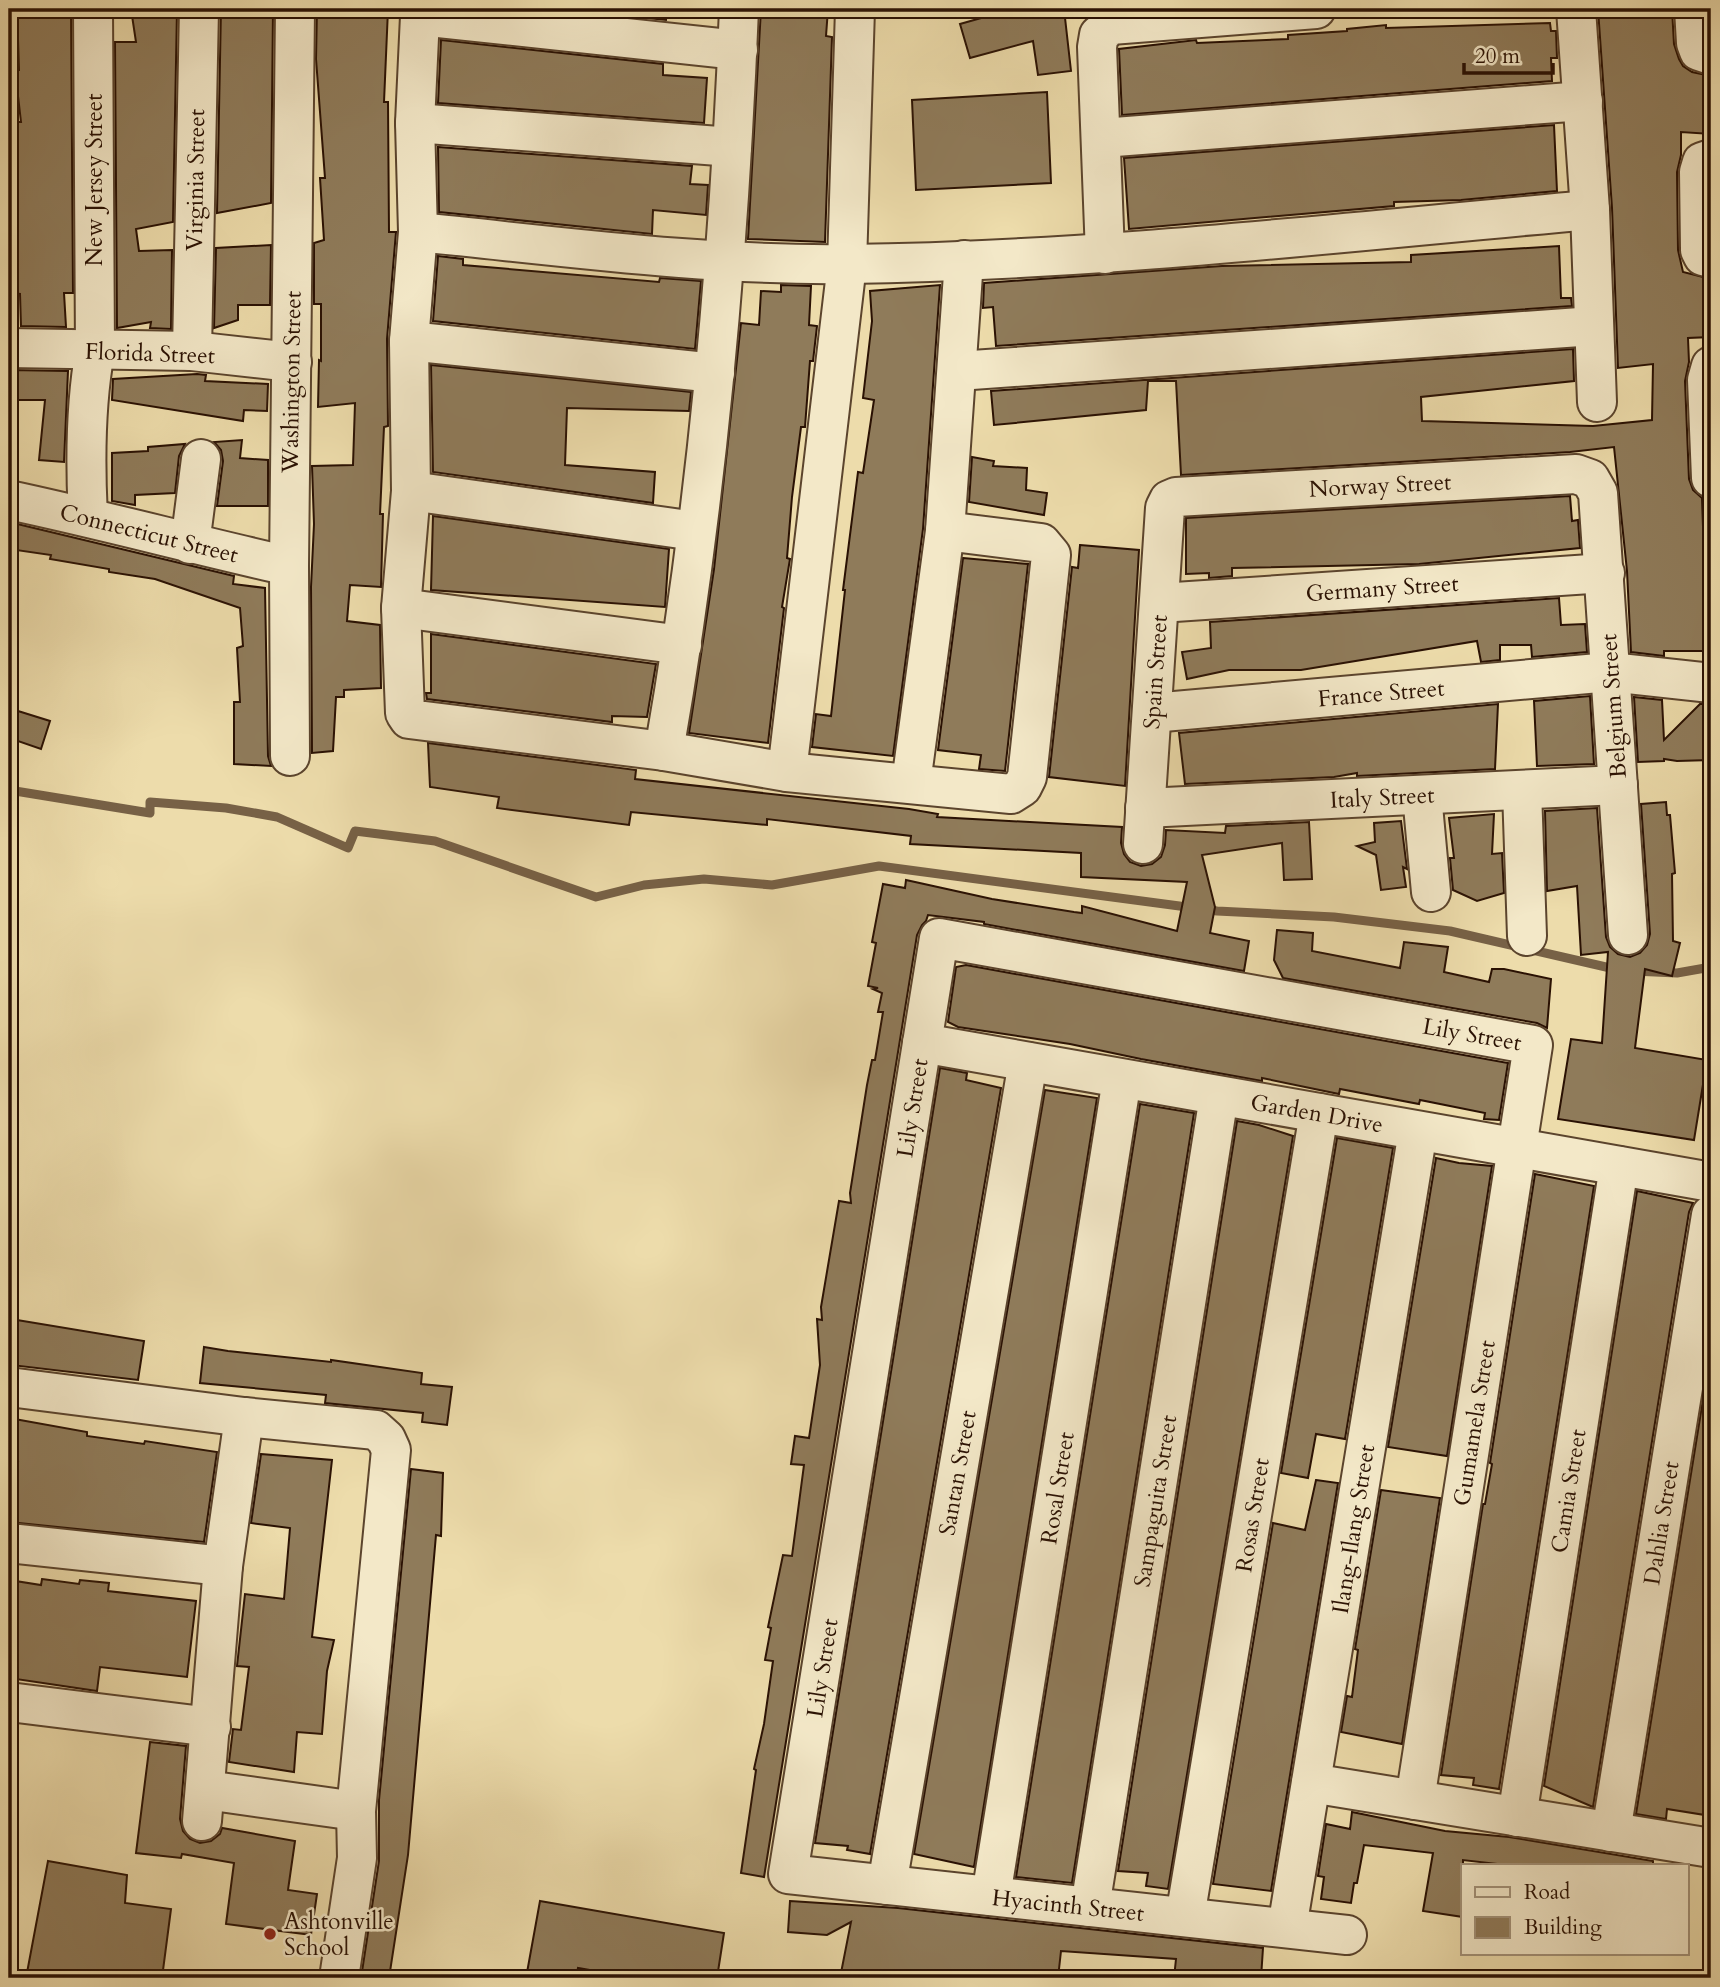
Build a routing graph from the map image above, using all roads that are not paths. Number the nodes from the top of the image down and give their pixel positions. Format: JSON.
{"nodes":[{"id":1,"x":93,"y":9,"type":"edge"},
{"id":2,"x":199,"y":9,"type":"edge"},
{"id":3,"x":295,"y":9,"type":"edge"},
{"id":4,"x":739,"y":9,"type":"edge"},
{"id":5,"x":855,"y":9,"type":"edge"},
{"id":6,"x":1316,"y":9,"type":"edge"},
{"id":7,"x":1576,"y":9,"type":"edge"},
{"id":8,"x":1694,"y":9,"type":"edge"},
{"id":9,"x":1261,"y":11,"type":"edge"},
{"id":10,"x":419,"y":13,"type":"edge"},
{"id":11,"x":1155,"y":15,"type":"edge"},
{"id":12,"x":738,"y":50,"type":"junction"},
{"id":13,"x":1705,"y":53,"type":"edge"},
{"id":14,"x":1583,"y":101,"type":"junction"},
{"id":15,"x":415,"y":122,"type":"junction"},
{"id":16,"x":1102,"y":138,"type":"junction"},
{"id":17,"x":732,"y":147,"type":"junction"},
{"id":18,"x":1707,"y":160,"type":"edge"},
{"id":19,"x":1590,"y":210,"type":"junction"},
{"id":20,"x":418,"y":232,"type":"junction"},
{"id":21,"x":1105,"y":254,"type":"junction"},
{"id":22,"x":1707,"y":257,"type":"edge"},
{"id":23,"x":964,"y":260,"type":"junction"},
{"id":24,"x":726,"y":261,"type":"junction"},
{"id":25,"x":847,"y":264,"type":"junction"},
{"id":26,"x":1594,"y":326,"type":"junction"},
{"id":27,"x":410,"y":341,"type":"junction"},
{"id":28,"x":9,"y":348,"type":"edge"},
{"id":29,"x":95,"y":351,"type":"junction"},
{"id":30,"x":191,"y":351,"type":"junction"},
{"id":31,"x":292,"y":362,"type":"junction"},
{"id":32,"x":1711,"y":366,"type":"edge"},
{"id":33,"x":958,"y":371,"type":"junction"},
{"id":34,"x":715,"y":373,"type":"junction"},
{"id":35,"x":1597,"y":402,"type":"dead end"},
{"id":36,"x":201,"y":460,"type":"dead end"},
{"id":37,"x":1711,"y":478,"type":"edge"},
{"id":38,"x":1590,"y":479,"type":"joint"},
{"id":39,"x":411,"y":491,"type":"junction"},
{"id":40,"x":9,"y":500,"type":"edge"},
{"id":41,"x":1169,"y":500,"type":"joint"},
{"id":42,"x":88,"y":517,"type":"junction"},
{"id":43,"x":695,"y":531,"type":"junction"},
{"id":44,"x":945,"y":531,"type":"junction"},
{"id":45,"x":190,"y":544,"type":"junction"},
{"id":46,"x":289,"y":566,"type":"junction"},
{"id":47,"x":1605,"y":573,"type":"junction"},
{"id":48,"x":1160,"y":603,"type":"junction"},
{"id":49,"x":401,"y":608,"type":"junction"},
{"id":50,"x":682,"y":645,"type":"junction"},
{"id":51,"x":1610,"y":672,"type":"junction"},
{"id":52,"x":1711,"y":683,"type":"edge"},
{"id":53,"x":1152,"y":713,"type":"junction"},
{"id":54,"x":664,"y":751,"type":"junction"},
{"id":55,"x":290,"y":756,"type":"dead end"},
{"id":56,"x":787,"y":772,"type":"junction"},
{"id":57,"x":911,"y":783,"type":"junction"},
{"id":58,"x":1618,"y":785,"type":"junction"},
{"id":59,"x":1522,"y":790,"type":"junction"},
{"id":60,"x":1422,"y":795,"type":"junction"},
{"id":61,"x":1144,"y":826,"type":"joint"},
{"id":62,"x":1431,"y":892,"type":"dead end"},
{"id":63,"x":1629,"y":935,"type":"dead end"},
{"id":64,"x":1527,"y":936,"type":"dead end"},
{"id":65,"x":922,"y":1043,"type":"junction"},
{"id":66,"x":1533,"y":1045,"type":"joint"},
{"id":67,"x":1028,"y":1062,"type":"junction"},
{"id":68,"x":1122,"y":1079,"type":"junction"},
{"id":69,"x":1219,"y":1096,"type":"junction"},
{"id":70,"x":1319,"y":1113,"type":"junction"},
{"id":71,"x":1418,"y":1131,"type":"junction"},
{"id":72,"x":1517,"y":1148,"type":"junction"},
{"id":73,"x":1619,"y":1166,"type":"junction"},
{"id":74,"x":1711,"y":1182,"type":"edge"},
{"id":75,"x":1711,"y":1215,"type":"edge"},
{"id":76,"x":9,"y":1387,"type":"edge"},
{"id":77,"x":244,"y":1417,"type":"junction"},
{"id":78,"x":9,"y":1544,"type":"edge"},
{"id":79,"x":223,"y":1566,"type":"junction"},
{"id":80,"x":9,"y":1702,"type":"edge"},
{"id":81,"x":211,"y":1727,"type":"junction"},
{"id":82,"x":1311,"y":1783,"type":"junction"},
{"id":83,"x":1415,"y":1800,"type":"junction"},
{"id":84,"x":356,"y":1811,"type":"junction"},
{"id":85,"x":1517,"y":1817,"type":"junction"},
{"id":86,"x":1611,"y":1832,"type":"junction"},
{"id":87,"x":1711,"y":1849,"type":"edge"},
{"id":88,"x":789,"y":1874,"type":"joint"},
{"id":89,"x":887,"y":1885,"type":"junction"},
{"id":90,"x":992,"y":1896,"type":"junction"},
{"id":91,"x":1090,"y":1907,"type":"junction"},
{"id":92,"x":1185,"y":1917,"type":"junction"},
{"id":93,"x":1287,"y":1928,"type":"junction"},
{"id":94,"x":1347,"y":1935,"type":"dead end"},
{"id":95,"x":339,"y":1978,"type":"edge"}],
"edges":[{"from":1,"to":29,"type":"street","name":"New Jersey Street"},
{"from":2,"to":30,"type":"street","name":"Virginia Street"},
{"from":3,"to":31,"type":"street","name":"Washington Street"},
{"from":4,"to":12,"type":"street"},
{"from":5,"to":25,"type":"street"},
{"from":6,"to":9,"type":"street"},
{"from":7,"to":14,"type":"street"},
{"from":8,"to":13,"type":"street"},
{"from":9,"to":11,"type":"street"},
{"from":10,"to":12,"type":"street"},
{"from":10,"to":15,"type":"street"},
{"from":11,"to":16,"type":"street"},
{"from":12,"to":17,"type":"street"},
{"from":14,"to":16,"type":"street"},
{"from":14,"to":19,"type":"street"},
{"from":15,"to":17,"type":"street"},
{"from":15,"to":20,"type":"street"},
{"from":16,"to":21,"type":"street"},
{"from":17,"to":24,"type":"street"},
{"from":18,"to":22,"type":"street"},
{"from":19,"to":21,"type":"street"},
{"from":19,"to":26,"type":"street"},
{"from":20,"to":24,"type":"street"},
{"from":20,"to":27,"type":"street"},
{"from":21,"to":23,"type":"street"},
{"from":23,"to":25,"type":"street"},
{"from":23,"to":33,"type":"street"},
{"from":24,"to":25,"type":"street"},
{"from":24,"to":34,"type":"street"},
{"from":25,"to":56,"type":"street"},
{"from":26,"to":33,"type":"street"},
{"from":26,"to":35,"type":"street"},
{"from":27,"to":34,"type":"street"},
{"from":27,"to":39,"type":"street"},
{"from":28,"to":29,"type":"street","name":"Florida Street"},
{"from":29,"to":30,"type":"street","name":"Florida Street"},
{"from":29,"to":42,"type":"street","name":"New Jersey Street"},
{"from":30,"to":31,"type":"street","name":"Florida Street"},
{"from":31,"to":46,"type":"street","name":"Washington Street"},
{"from":32,"to":37,"type":"street"},
{"from":33,"to":44,"type":"street"},
{"from":34,"to":43,"type":"street"},
{"from":36,"to":45,"type":"street"},
{"from":38,"to":41,"type":"street","name":"Norway Street"},
{"from":38,"to":47,"type":"street","name":"Belgium Street"},
{"from":39,"to":43,"type":"street"},
{"from":39,"to":49,"type":"street"},
{"from":40,"to":42,"type":"street","name":"Connecticut Street"},
{"from":41,"to":48,"type":"street","name":"Spain Street"},
{"from":42,"to":45,"type":"street","name":"Connecticut Street"},
{"from":43,"to":50,"type":"street"},
{"from":44,"to":57,"type":"street"},
{"from":44,"to":57,"type":"street"},
{"from":45,"to":46,"type":"street","name":"Connecticut Street"},
{"from":46,"to":55,"type":"street","name":"Washington Street"},
{"from":47,"to":48,"type":"street","name":"Germany Street"},
{"from":47,"to":51,"type":"street","name":"Belgium Street"},
{"from":48,"to":53,"type":"street","name":"Spain Street"},
{"from":49,"to":50,"type":"street"},
{"from":49,"to":54,"type":"street"},
{"from":50,"to":54,"type":"street"},
{"from":51,"to":52,"type":"street","name":"France Street"},
{"from":51,"to":53,"type":"street","name":"France Street"},
{"from":51,"to":58,"type":"street","name":"Belgium Street"},
{"from":53,"to":61,"type":"street","name":"Spain Street"},
{"from":54,"to":56,"type":"street"},
{"from":56,"to":57,"type":"street"},
{"from":58,"to":59,"type":"street","name":"Italy Street"},
{"from":58,"to":63,"type":"street","name":"Belgium Street"},
{"from":59,"to":60,"type":"street","name":"Italy Street"},
{"from":59,"to":64,"type":"street"},
{"from":60,"to":61,"type":"street","name":"Italy Street"},
{"from":60,"to":62,"type":"street"},
{"from":65,"to":66,"type":"street","name":"Lily Street"},
{"from":65,"to":67,"type":"street","name":"Garden Drive"},
{"from":65,"to":88,"type":"street","name":"Lily Street"},
{"from":66,"to":72,"type":"street","name":"Gumamela Street"},
{"from":67,"to":68,"type":"street","name":"Garden Drive"},
{"from":67,"to":89,"type":"street","name":"Santan Street"},
{"from":68,"to":69,"type":"street","name":"Garden Drive"},
{"from":68,"to":90,"type":"street","name":"Rosal Street"},
{"from":69,"to":70,"type":"street","name":"Garden Drive"},
{"from":69,"to":91,"type":"street","name":"Sampaguita Street"},
{"from":70,"to":71,"type":"street","name":"Garden Drive"},
{"from":70,"to":92,"type":"street","name":"Rosas Street"},
{"from":71,"to":72,"type":"street","name":"Garden Drive"},
{"from":71,"to":82,"type":"street","name":"Ilang-Ilang Street"},
{"from":72,"to":73,"type":"street","name":"Garden Drive"},
{"from":72,"to":83,"type":"street","name":"Gumamela Street"},
{"from":73,"to":74,"type":"street","name":"Garden Drive"},
{"from":73,"to":85,"type":"street","name":"Camia Street"},
{"from":75,"to":86,"type":"street","name":"Dahlia Street"},
{"from":76,"to":77,"type":"street"},
{"from":77,"to":79,"type":"street"},
{"from":77,"to":84,"type":"street"},
{"from":78,"to":79,"type":"street"},
{"from":79,"to":81,"type":"street"},
{"from":80,"to":81,"type":"street"},
{"from":81,"to":84,"type":"street"},
{"from":82,"to":83,"type":"street"},
{"from":82,"to":93,"type":"street","name":"Ilang-Ilang Street"},
{"from":83,"to":85,"type":"street"},
{"from":84,"to":95,"type":"street"},
{"from":85,"to":86,"type":"street"},
{"from":86,"to":87,"type":"street"},
{"from":88,"to":89,"type":"street","name":"Hyacinth Street"},
{"from":89,"to":90,"type":"street","name":"Hyacinth Street"},
{"from":90,"to":91,"type":"street","name":"Hyacinth Street"},
{"from":91,"to":92,"type":"street","name":"Hyacinth Street"},
{"from":92,"to":93,"type":"street","name":"Hyacinth Street"},
{"from":93,"to":94,"type":"street","name":"Hyacinth Street"}]}
